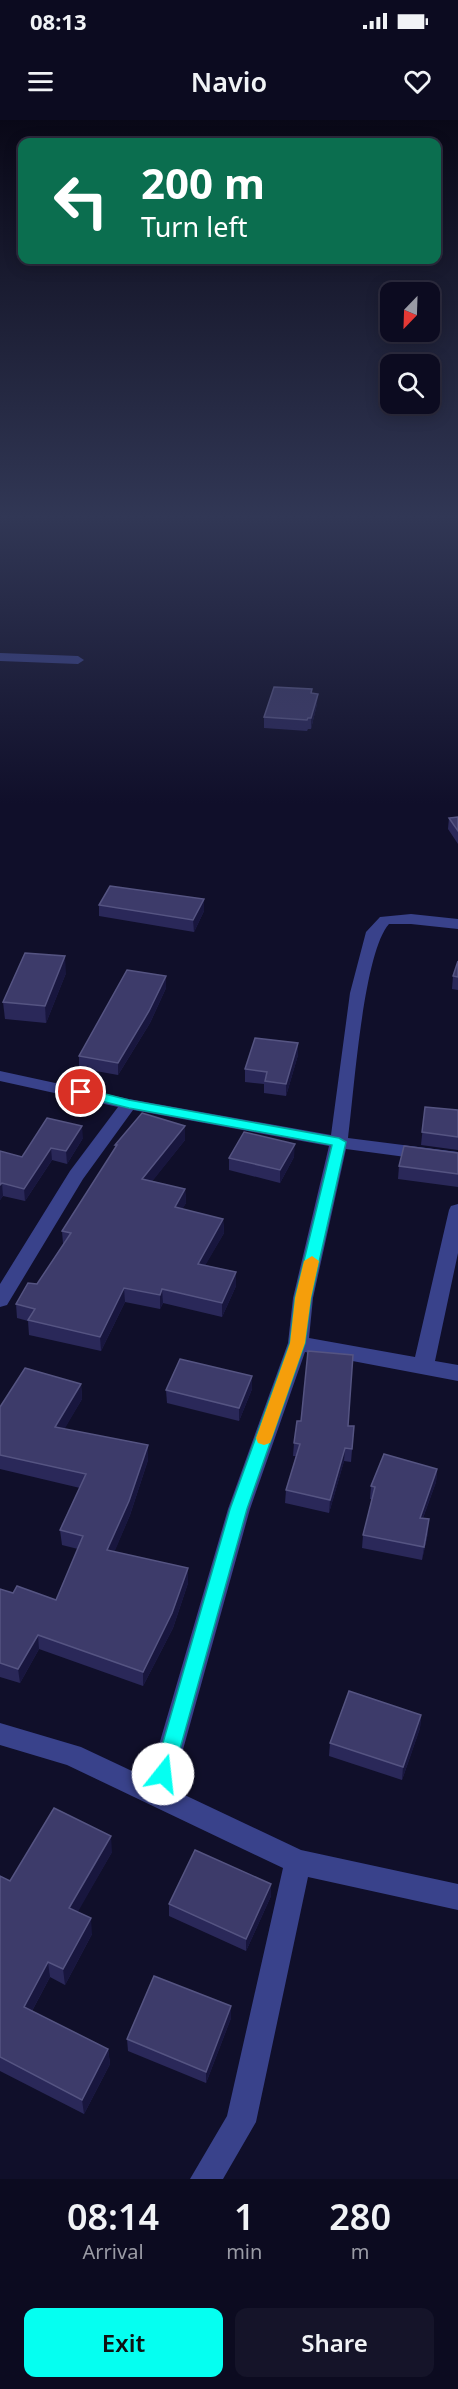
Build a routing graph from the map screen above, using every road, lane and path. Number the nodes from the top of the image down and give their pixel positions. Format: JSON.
{"nodes":[{"id":1,"x":0,"y":657,"type":"edge"},
{"id":2,"x":78,"y":660,"type":"dead end"},
{"id":3,"x":458,"y":924,"type":"edge"},
{"id":4,"x":0,"y":1076,"type":"edge"},
{"id":5,"x":129,"y":1104,"type":"junction"},
{"id":6,"x":339,"y":1142,"type":"junction"},
{"id":7,"x":458,"y":1158,"type":"edge"},
{"id":8,"x":458,"y":1210,"type":"edge"},
{"id":9,"x":0,"y":1300,"type":"edge"},
{"id":10,"x":298,"y":1343,"type":"junction"},
{"id":11,"x":423,"y":1368,"type":"junction"},
{"id":12,"x":458,"y":1373,"type":"edge"},
{"id":13,"x":0,"y":1734,"type":"edge"},
{"id":14,"x":157,"y":1797,"type":"junction"},
{"id":15,"x":298,"y":1862,"type":"junction"},
{"id":16,"x":458,"y":1897,"type":"edge"},
{"id":17,"x":206,"y":2179,"type":"edge"}],
"edges":[{"from":1,"to":2,"type":"street"},
{"from":3,"to":6,"type":"street"},
{"from":4,"to":5,"type":"street"},
{"from":5,"to":6,"type":"street"},
{"from":5,"to":9,"type":"street"},
{"from":6,"to":7,"type":"street"},
{"from":6,"to":10,"type":"street"},
{"from":8,"to":11,"type":"street"},
{"from":10,"to":11,"type":"street"},
{"from":10,"to":14,"type":"street"},
{"from":11,"to":12,"type":"street"},
{"from":13,"to":14,"type":"street"},
{"from":14,"to":15,"type":"street"},
{"from":15,"to":16,"type":"street"},
{"from":15,"to":17,"type":"street"}]}
